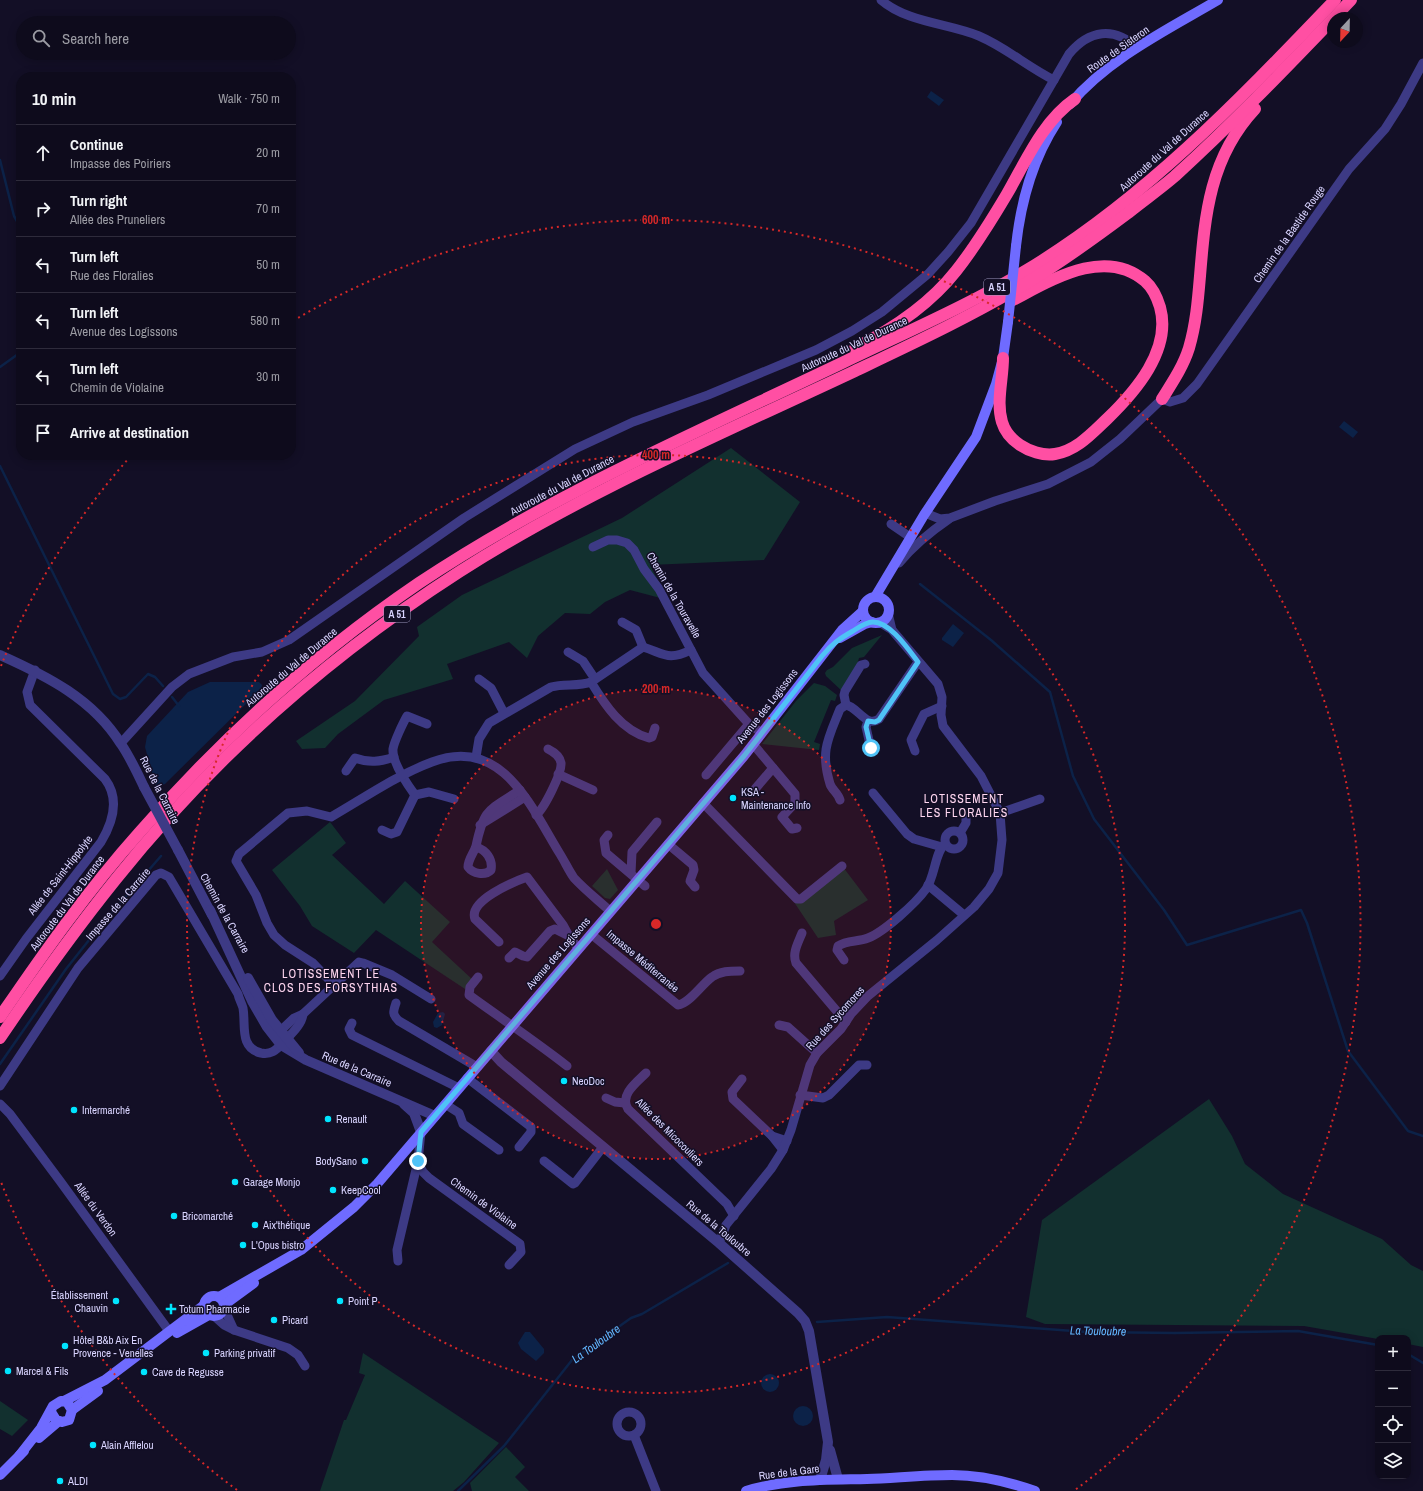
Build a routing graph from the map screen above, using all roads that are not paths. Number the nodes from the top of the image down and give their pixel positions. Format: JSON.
{"nodes":[{"id":1,"x":881,"y":0,"type":"edge"},
{"id":2,"x":1218,"y":0,"type":"edge"},
{"id":3,"x":1335,"y":0,"type":"edge"},
{"id":4,"x":1351,"y":0,"type":"edge"},
{"id":5,"x":1357,"y":0,"type":"edge"},
{"id":6,"x":1340,"y":12,"type":"edge"},
{"id":7,"x":1346,"y":12,"type":"edge"},
{"id":8,"x":1327,"y":26,"type":"edge"},
{"id":9,"x":1327,"y":32,"type":"edge"},
{"id":10,"x":1137,"y":48,"type":"junction"},
{"id":11,"x":1423,"y":63,"type":"edge"},
{"id":12,"x":1054,"y":80,"type":"junction"},
{"id":13,"x":1075,"y":99,"type":"junction"},
{"id":14,"x":914,"y":343,"type":"junction"},
{"id":15,"x":1002,"y":358,"type":"junction"},
{"id":16,"x":1162,"y":399,"type":"junction"},
{"id":17,"x":596,"y":480,"type":"junction"},
{"id":18,"x":924,"y":514,"type":"junction"},
{"id":19,"x":950,"y":518,"type":"junction"},
{"id":20,"x":891,"y":524,"type":"dead end"},
{"id":21,"x":910,"y":537,"type":"junction"},
{"id":22,"x":593,"y":547,"type":"dead end"},
{"id":23,"x":885,"y":579,"type":"junction"},
{"id":24,"x":879,"y":598,"type":"junction"},
{"id":25,"x":863,"y":612,"type":"junction"},
{"id":26,"x":888,"y":614,"type":"junction"},
{"id":27,"x":622,"y":622,"type":"dead end"},
{"id":28,"x":875,"y":622,"type":"junction"},
{"id":29,"x":892,"y":630,"type":"junction"},
{"id":30,"x":835,"y":641,"type":"junction"},
{"id":31,"x":643,"y":647,"type":"junction"},
{"id":32,"x":692,"y":650,"type":"junction"},
{"id":33,"x":568,"y":652,"type":"dead end"},
{"id":34,"x":0,"y":655,"type":"edge"},
{"id":35,"x":918,"y":662,"type":"junction"},
{"id":36,"x":865,"y":664,"type":"dead end"},
{"id":37,"x":35,"y":670,"type":"junction"},
{"id":38,"x":479,"y":679,"type":"dead end"},
{"id":39,"x":593,"y":681,"type":"junction"},
{"id":40,"x":846,"y":705,"type":"junction"},
{"id":41,"x":942,"y":706,"type":"junction"},
{"id":42,"x":504,"y":713,"type":"junction"},
{"id":43,"x":868,"y":721,"type":"junction"},
{"id":44,"x":427,"y":724,"type":"dead end"},
{"id":45,"x":749,"y":724,"type":"junction"},
{"id":46,"x":655,"y":728,"type":"dead end"},
{"id":47,"x":762,"y":733,"type":"junction"},
{"id":48,"x":121,"y":743,"type":"junction"},
{"id":49,"x":753,"y":744,"type":"junction"},
{"id":50,"x":871,"y":748,"type":"dead end"},
{"id":51,"x":548,"y":749,"type":"dead end"},
{"id":52,"x":915,"y":752,"type":"dead end"},
{"id":53,"x":394,"y":757,"type":"junction"},
{"id":54,"x":476,"y":757,"type":"junction"},
{"id":55,"x":773,"y":768,"type":"junction"},
{"id":56,"x":346,"y":771,"type":"dead end"},
{"id":57,"x":558,"y":774,"type":"junction"},
{"id":58,"x":706,"y":775,"type":"dead end"},
{"id":59,"x":402,"y":776,"type":"junction"},
{"id":60,"x":755,"y":789,"type":"dead end"},
{"id":61,"x":593,"y":790,"type":"dead end"},
{"id":62,"x":873,"y":793,"type":"dead end"},
{"id":63,"x":522,"y":794,"type":"junction"},
{"id":64,"x":414,"y":795,"type":"junction"},
{"id":65,"x":454,"y":799,"type":"dead end"},
{"id":66,"x":1040,"y":799,"type":"dead end"},
{"id":67,"x":840,"y":800,"type":"dead end"},
{"id":68,"x":703,"y":803,"type":"junction"},
{"id":69,"x":1000,"y":813,"type":"junction"},
{"id":70,"x":536,"y":815,"type":"junction"},
{"id":71,"x":966,"y":819,"type":"dead end"},
{"id":72,"x":657,"y":822,"type":"dead end"},
{"id":73,"x":797,"y":828,"type":"dead end"},
{"id":74,"x":382,"y":830,"type":"dead end"},
{"id":75,"x":960,"y":833,"type":"junction"},
{"id":76,"x":608,"y":835,"type":"dead end"},
{"id":77,"x":668,"y":844,"type":"junction"},
{"id":78,"x":943,"y":845,"type":"junction"},
{"id":79,"x":476,"y":846,"type":"dead end"},
{"id":80,"x":178,"y":850,"type":"joint"},
{"id":81,"x":842,"y":866,"type":"dead end"},
{"id":82,"x":638,"y":879,"type":"junction"},
{"id":83,"x":928,"y":885,"type":"junction"},
{"id":84,"x":695,"y":887,"type":"dead end"},
{"id":85,"x":210,"y":910,"type":"junction"},
{"id":86,"x":610,"y":911,"type":"junction"},
{"id":87,"x":964,"y":916,"type":"junction"},
{"id":88,"x":802,"y":933,"type":"dead end"},
{"id":89,"x":591,"y":934,"type":"junction"},
{"id":90,"x":569,"y":936,"type":"junction"},
{"id":91,"x":499,"y":942,"type":"dead end"},
{"id":92,"x":578,"y":948,"type":"junction"},
{"id":93,"x":509,"y":958,"type":"dead end"},
{"id":94,"x":844,"y":960,"type":"dead end"},
{"id":95,"x":740,"y":971,"type":"dead end"},
{"id":96,"x":0,"y":976,"type":"edge"},
{"id":97,"x":478,"y":977,"type":"dead end"},
{"id":98,"x":334,"y":984,"type":"junction"},
{"id":99,"x":253,"y":987,"type":"joint"},
{"id":100,"x":431,"y":999,"type":"dead end"},
{"id":101,"x":396,"y":1003,"type":"dead end"},
{"id":102,"x":0,"y":1018,"type":"edge"},
{"id":103,"x":846,"y":1022,"type":"junction"},
{"id":104,"x":352,"y":1023,"type":"dead end"},
{"id":105,"x":779,"y":1025,"type":"dead end"},
{"id":106,"x":512,"y":1026,"type":"junction"},
{"id":107,"x":0,"y":1038,"type":"edge"},
{"id":108,"x":280,"y":1038,"type":"junction"},
{"id":109,"x":490,"y":1051,"type":"junction"},
{"id":110,"x":817,"y":1053,"type":"junction"},
{"id":111,"x":867,"y":1064,"type":"dead end"},
{"id":112,"x":567,"y":1066,"type":"dead end"},
{"id":113,"x":477,"y":1067,"type":"junction"},
{"id":114,"x":646,"y":1073,"type":"dead end"},
{"id":115,"x":467,"y":1078,"type":"junction"},
{"id":116,"x":742,"y":1079,"type":"dead end"},
{"id":117,"x":0,"y":1086,"type":"edge"},
{"id":118,"x":458,"y":1088,"type":"junction"},
{"id":119,"x":800,"y":1095,"type":"junction"},
{"id":120,"x":606,"y":1098,"type":"dead end"},
{"id":121,"x":399,"y":1100,"type":"junction"},
{"id":122,"x":625,"y":1103,"type":"junction"},
{"id":123,"x":0,"y":1104,"type":"edge"},
{"id":124,"x":445,"y":1104,"type":"junction"},
{"id":125,"x":435,"y":1116,"type":"junction"},
{"id":126,"x":421,"y":1132,"type":"junction"},
{"id":127,"x":772,"y":1136,"type":"junction"},
{"id":128,"x":787,"y":1142,"type":"junction"},
{"id":129,"x":519,"y":1147,"type":"dead end"},
{"id":130,"x":603,"y":1147,"type":"junction"},
{"id":131,"x":499,"y":1150,"type":"dead end"},
{"id":132,"x":783,"y":1150,"type":"junction"},
{"id":133,"x":418,"y":1161,"type":"junction"},
{"id":134,"x":544,"y":1161,"type":"dead end"},
{"id":135,"x":727,"y":1204,"type":"junction"},
{"id":136,"x":740,"y":1207,"type":"junction"},
{"id":137,"x":734,"y":1216,"type":"junction"},
{"id":138,"x":726,"y":1225,"type":"junction"},
{"id":139,"x":710,"y":1236,"type":"junction"},
{"id":140,"x":719,"y":1243,"type":"junction"},
{"id":141,"x":398,"y":1261,"type":"dead end"},
{"id":142,"x":509,"y":1265,"type":"dead end"},
{"id":143,"x":222,"y":1303,"type":"junction"},
{"id":144,"x":203,"y":1306,"type":"junction"},
{"id":145,"x":211,"y":1315,"type":"junction"},
{"id":146,"x":234,"y":1330,"type":"junction"},
{"id":147,"x":169,"y":1331,"type":"junction"},
{"id":148,"x":305,"y":1366,"type":"dead end"},
{"id":149,"x":64,"y":1401,"type":"junction"},
{"id":150,"x":72,"y":1410,"type":"junction"},
{"id":151,"x":51,"y":1412,"type":"junction"},
{"id":152,"x":59,"y":1421,"type":"junction"},
{"id":153,"x":634,"y":1435,"type":"dead end"},
{"id":154,"x":828,"y":1442,"type":"junction"},
{"id":155,"x":19,"y":1456,"type":"junction"},
{"id":156,"x":0,"y":1475,"type":"edge"},
{"id":157,"x":836,"y":1479,"type":"junction"},
{"id":158,"x":820,"y":1480,"type":"junction"},
{"id":159,"x":656,"y":1491,"type":"edge"},
{"id":160,"x":746,"y":1491,"type":"edge"},
{"id":161,"x":1035,"y":1491,"type":"edge"}],
"edges":[{"from":1,"to":12,"type":"street"},
{"from":2,"to":10,"type":"main road","name":"Route de Sisteron"},
{"from":3,"to":17,"type":"highway","name":"Autoroute du Val de Durance","number":"A 51"},
{"from":4,"to":6,"type":"highway","name":"Autoroute du Val de Durance","number":"A 51"},
{"from":5,"to":7,"type":"highway"},
{"from":8,"to":14,"type":"highway","name":"Autoroute du Val de Durance","number":"A 51"},
{"from":9,"to":16,"type":"highway"},
{"from":10,"to":12,"type":"street"},
{"from":10,"to":13,"type":"main road","name":"Route de Sisteron"},
{"from":11,"to":16,"type":"street","name":"Chemin de la Bastide Rouge"},
{"from":12,"to":48,"type":"street"},
{"from":13,"to":15,"type":"main road","name":"Route de Sisteron","bridge":true},
{"from":13,"to":17,"type":"highway"},
{"from":14,"to":15,"type":"highway"},
{"from":14,"to":107,"type":"highway","name":"Autoroute du Val de Durance","number":"A 51"},
{"from":15,"to":18,"type":"main road","name":"Route de Sisteron"},
{"from":16,"to":19,"type":"street"},
{"from":17,"to":102,"type":"highway","name":"Autoroute du Val de Durance","number":"A 51"},
{"from":18,"to":19,"type":"street"},
{"from":18,"to":21,"type":"main road"},
{"from":19,"to":23,"type":"street"},
{"from":20,"to":21,"type":"street"},
{"from":21,"to":23,"type":"main road"},
{"from":22,"to":32,"type":"street","name":"Chemin de la Touravelle"},
{"from":23,"to":24,"type":"main road"},
{"from":24,"to":25,"type":"main road"},
{"from":24,"to":26,"type":"main road"},
{"from":25,"to":28,"type":"main road"},
{"from":25,"to":30,"type":"main road","name":"Avenue des Logissons"},
{"from":26,"to":28,"type":"main road"},
{"from":26,"to":29,"type":"street"},
{"from":27,"to":31,"type":"street"},
{"from":28,"to":29,"type":"street"},
{"from":28,"to":30,"type":"main road","name":"Avenue des Logissons"},
{"from":29,"to":35,"type":"street"},
{"from":30,"to":47,"type":"main road","name":"Avenue des Logissons"},
{"from":31,"to":32,"type":"street"},
{"from":31,"to":39,"type":"street"},
{"from":32,"to":45,"type":"street","name":"Chemin de la Touravelle"},
{"from":33,"to":39,"type":"street"},
{"from":34,"to":37,"type":"street","name":"Rue de la Carraire"},
{"from":35,"to":41,"type":"street"},
{"from":35,"to":43,"type":"street"},
{"from":36,"to":40,"type":"street"},
{"from":37,"to":48,"type":"street","name":"Rue de la Carraire"},
{"from":37,"to":96,"type":"street","name":"Allée de Saint-Hippolyte"},
{"from":38,"to":42,"type":"street"},
{"from":39,"to":42,"type":"street"},
{"from":39,"to":46,"type":"street"},
{"from":40,"to":43,"type":"street"},
{"from":40,"to":67,"type":"street"},
{"from":41,"to":52,"type":"street"},
{"from":41,"to":69,"type":"street"},
{"from":42,"to":54,"type":"street"},
{"from":43,"to":50,"type":"street"},
{"from":44,"to":53,"type":"street"},
{"from":45,"to":47,"type":"street","name":"Chemin de la Touravelle"},
{"from":45,"to":58,"type":"street"},
{"from":47,"to":49,"type":"main road","name":"Avenue des Logissons"},
{"from":48,"to":80,"type":"street","name":"Rue de la Carraire","bridge":true},
{"from":49,"to":55,"type":"street"},
{"from":49,"to":68,"type":"main road","name":"Avenue des Logissons"},
{"from":51,"to":57,"type":"street"},
{"from":53,"to":56,"type":"street"},
{"from":53,"to":59,"type":"street"},
{"from":54,"to":59,"type":"street"},
{"from":54,"to":63,"type":"street"},
{"from":55,"to":60,"type":"street"},
{"from":55,"to":73,"type":"street"},
{"from":57,"to":61,"type":"street"},
{"from":57,"to":70,"type":"street"},
{"from":59,"to":64,"type":"street"},
{"from":59,"to":98,"type":"street"},
{"from":62,"to":78,"type":"street"},
{"from":63,"to":70,"type":"street"},
{"from":63,"to":79,"type":"street"},
{"from":64,"to":65,"type":"street"},
{"from":64,"to":74,"type":"street"},
{"from":66,"to":69,"type":"street"},
{"from":68,"to":77,"type":"main road","name":"Avenue des Logissons"},
{"from":68,"to":81,"type":"street"},
{"from":69,"to":87,"type":"street","name":"Rue des Sycomores"},
{"from":70,"to":86,"type":"street"},
{"from":71,"to":75,"type":"street"},
{"from":72,"to":82,"type":"street"},
{"from":75,"to":78,"type":"street"},
{"from":75,"to":78,"type":"street"},
{"from":76,"to":82,"type":"street"},
{"from":77,"to":82,"type":"main road","name":"Avenue des Logissons"},
{"from":77,"to":84,"type":"street"},
{"from":78,"to":83,"type":"street"},
{"from":80,"to":85,"type":"street","name":"Chemin de la Carraire"},
{"from":82,"to":86,"type":"main road","name":"Avenue des Logissons"},
{"from":83,"to":87,"type":"street"},
{"from":83,"to":94,"type":"street"},
{"from":85,"to":99,"type":"street","name":"Chemin de la Carraire"},
{"from":85,"to":108,"type":"street","name":"Rue de la Carraire"},
{"from":86,"to":89,"type":"main road","name":"Avenue des Logissons"},
{"from":87,"to":103,"type":"street","name":"Rue des Sycomores"},
{"from":88,"to":103,"type":"street"},
{"from":89,"to":92,"type":"main road","name":"Avenue des Logissons"},
{"from":89,"to":95,"type":"street","name":"Impasse Méditerranée"},
{"from":90,"to":91,"type":"street"},
{"from":90,"to":92,"type":"street"},
{"from":90,"to":93,"type":"street"},
{"from":92,"to":106,"type":"main road","name":"Avenue des Logissons"},
{"from":97,"to":106,"type":"street"},
{"from":98,"to":100,"type":"street"},
{"from":98,"to":108,"type":"street"},
{"from":99,"to":108,"type":"street","name":"Rue de la Carraire"},
{"from":101,"to":113,"type":"street"},
{"from":103,"to":110,"type":"street","name":"Rue des Sycomores"},
{"from":104,"to":118,"type":"street"},
{"from":105,"to":110,"type":"street"},
{"from":106,"to":109,"type":"main road","name":"Avenue des Logissons"},
{"from":106,"to":112,"type":"street"},
{"from":108,"to":117,"type":"street","name":"Impasse de la Carraire"},
{"from":108,"to":121,"type":"street","name":"Rue de la Carraire"},
{"from":109,"to":113,"type":"main road","name":"Avenue des Logissons"},
{"from":109,"to":130,"type":"street","name":"Rue de la Touloubre"},
{"from":110,"to":119,"type":"street","name":"Rue des Sycomores"},
{"from":111,"to":119,"type":"street"},
{"from":113,"to":115,"type":"main road","name":"Avenue des Logissons"},
{"from":114,"to":122,"type":"street","name":"Allée des Micocouliers"},
{"from":115,"to":118,"type":"main road","name":"Avenue des Logissons"},
{"from":115,"to":129,"type":"street"},
{"from":116,"to":127,"type":"street"},
{"from":118,"to":124,"type":"main road","name":"Avenue des Logissons"},
{"from":119,"to":128,"type":"street","name":"Rue des Sycomores"},
{"from":120,"to":122,"type":"street"},
{"from":121,"to":125,"type":"street","name":"Rue de la Carraire"},
{"from":121,"to":126,"type":"street","name":"Rue de la Carraire"},
{"from":122,"to":135,"type":"street","name":"Allée des Micocouliers"},
{"from":123,"to":147,"type":"street","name":"Allée du Verdon"},
{"from":124,"to":125,"type":"main road","name":"Avenue des Logissons"},
{"from":124,"to":131,"type":"street"},
{"from":125,"to":126,"type":"main road","name":"Avenue des Logissons"},
{"from":126,"to":133,"type":"street"},
{"from":126,"to":143,"type":"main road","name":"Avenue des Logissons"},
{"from":127,"to":128,"type":"street"},
{"from":127,"to":132,"type":"street"},
{"from":128,"to":132,"type":"street","name":"Rue des Sycomores"},
{"from":130,"to":134,"type":"street"},
{"from":130,"to":139,"type":"street","name":"Rue de la Touloubre"},
{"from":132,"to":136,"type":"street","name":"Rue des Sycomores"},
{"from":133,"to":141,"type":"street"},
{"from":133,"to":142,"type":"street","name":"Chemin de Violaine"},
{"from":135,"to":136,"type":"street"},
{"from":135,"to":137,"type":"street","name":"Allée des Micocouliers"},
{"from":136,"to":137,"type":"street","name":"Rue des Sycomores"},
{"from":137,"to":138,"type":"street","name":"Rue des Sycomores"},
{"from":138,"to":139,"type":"street"},
{"from":138,"to":140,"type":"street"},
{"from":139,"to":140,"type":"street","name":"Rue de la Touloubre"},
{"from":140,"to":154,"type":"street","name":"Rue de la Touloubre"},
{"from":143,"to":144,"type":"main road"},
{"from":143,"to":145,"type":"main road"},
{"from":143,"to":146,"type":"street"},
{"from":144,"to":145,"type":"main road"},
{"from":144,"to":147,"type":"main road"},
{"from":145,"to":146,"type":"street"},
{"from":145,"to":150,"type":"main road"},
{"from":146,"to":148,"type":"street"},
{"from":147,"to":149,"type":"main road"},
{"from":149,"to":150,"type":"main road"},
{"from":149,"to":151,"type":"main road"},
{"from":150,"to":152,"type":"main road"},
{"from":151,"to":152,"type":"main road"},
{"from":151,"to":155,"type":"main road"},
{"from":152,"to":155,"type":"main road"},
{"from":153,"to":159,"type":"street"},
{"from":154,"to":157,"type":"street"},
{"from":154,"to":158,"type":"street","name":"Rue de la Touloubre"},
{"from":155,"to":156,"type":"main road"},
{"from":157,"to":158,"type":"main road","name":"Rue de la Gare"},
{"from":157,"to":161,"type":"main road","name":"Rue de la Gare"},
{"from":158,"to":160,"type":"main road","name":"Rue de la Gare"}]}
